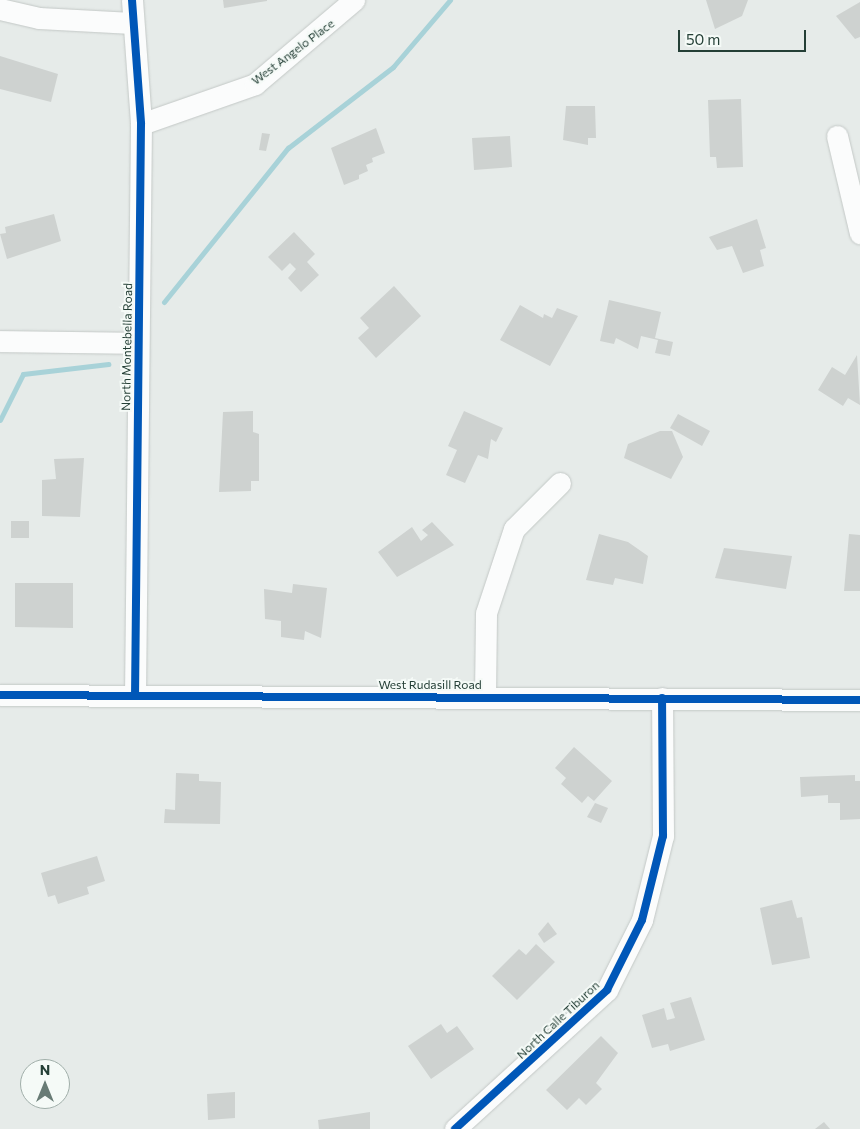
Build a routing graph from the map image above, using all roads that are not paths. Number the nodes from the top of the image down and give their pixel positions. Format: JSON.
{"nodes":[{"id":1,"x":132,"y":0,"type":"edge"},
{"id":2,"x":354,"y":0,"type":"edge"},
{"id":3,"x":0,"y":8,"type":"edge"},
{"id":4,"x":132,"y":23,"type":"junction"},
{"id":5,"x":141,"y":124,"type":"junction"},
{"id":6,"x":837,"y":136,"type":"dead end"},
{"id":7,"x":860,"y":233,"type":"edge"},
{"id":8,"x":0,"y":341,"type":"edge"},
{"id":9,"x":138,"y":343,"type":"junction"},
{"id":10,"x":560,"y":483,"type":"dead end"},
{"id":11,"x":0,"y":695,"type":"edge"},
{"id":12,"x":135,"y":695,"type":"junction"},
{"id":13,"x":485,"y":696,"type":"junction"},
{"id":14,"x":662,"y":698,"type":"junction"},
{"id":15,"x":860,"y":700,"type":"edge"},
{"id":16,"x":455,"y":1129,"type":"edge"}],
"edges":[{"from":1,"to":4,"type":"street","name":"North Montebella Road"},
{"from":2,"to":5,"type":"street","name":"West Angelo Place"},
{"from":3,"to":4,"type":"street"},
{"from":4,"to":5,"type":"street","name":"North Montebella Road"},
{"from":5,"to":9,"type":"street","name":"North Montebella Road"},
{"from":6,"to":7,"type":"street"},
{"from":8,"to":9,"type":"street"},
{"from":9,"to":12,"type":"street","name":"North Montebella Road"},
{"from":10,"to":13,"type":"street"},
{"from":11,"to":12,"type":"street","name":"West Rudasill Road"},
{"from":12,"to":13,"type":"street","name":"West Rudasill Road"},
{"from":13,"to":14,"type":"street","name":"West Rudasill Road"},
{"from":14,"to":15,"type":"street","name":"West Rudasill Road"},
{"from":14,"to":16,"type":"street","name":"North Calle Tiburon"}]}
